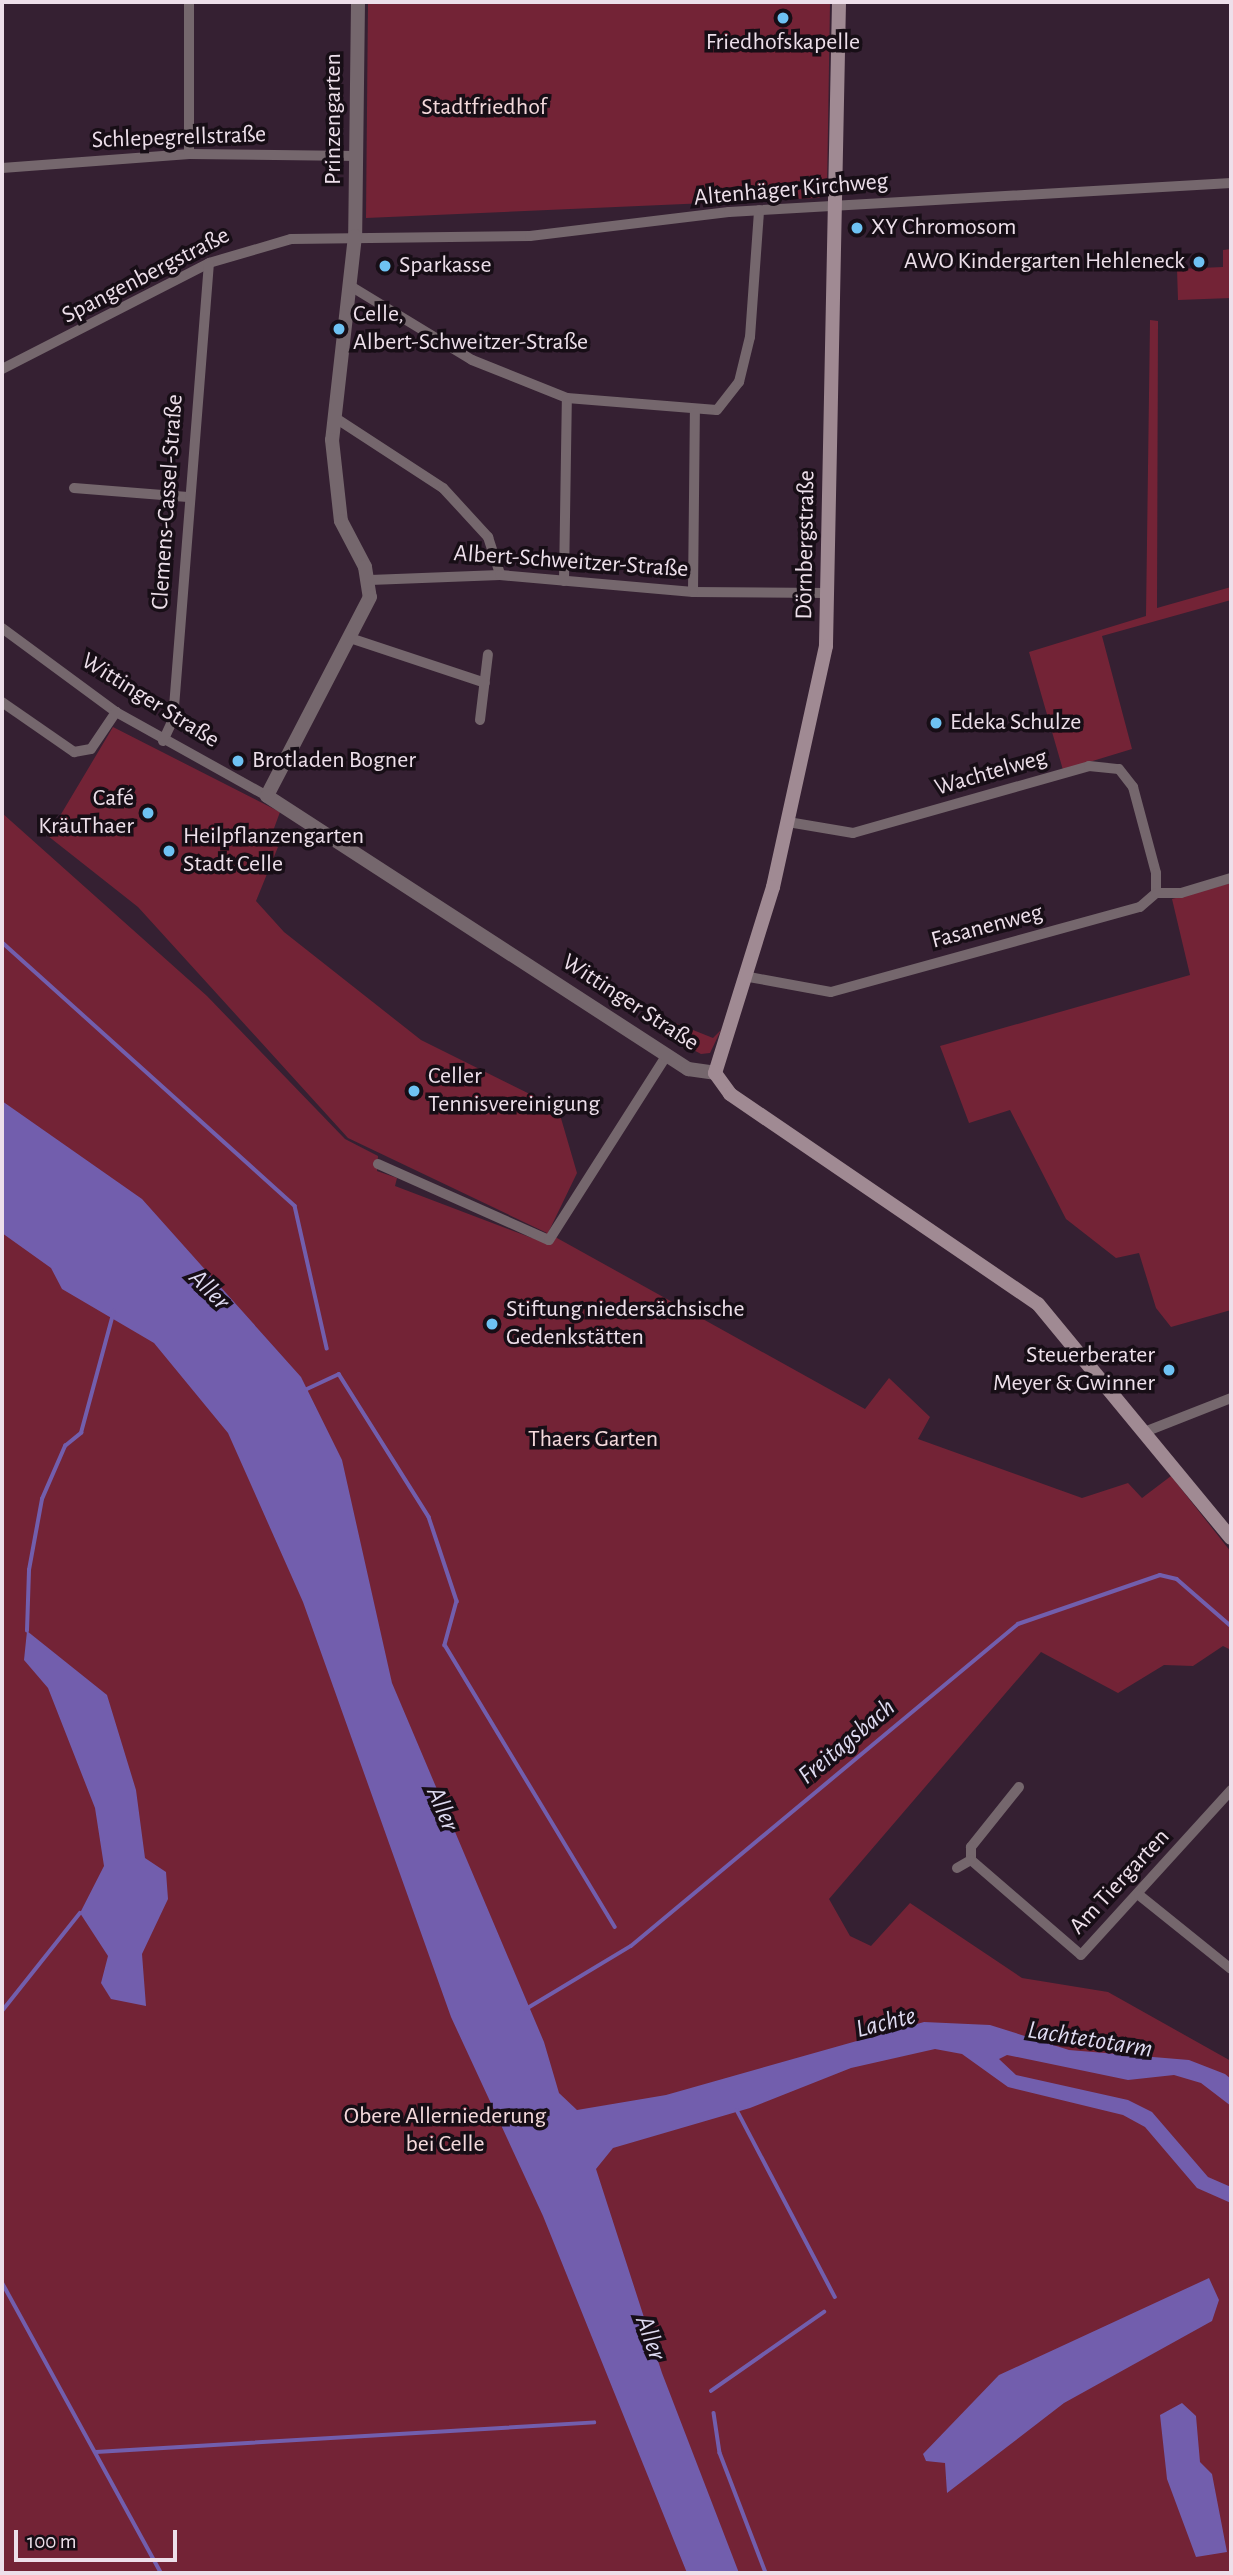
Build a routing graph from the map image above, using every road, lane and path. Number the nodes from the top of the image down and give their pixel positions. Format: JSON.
{"nodes":[{"id":1,"x":189,"y":2,"type":"edge"},
{"id":2,"x":358,"y":2,"type":"edge"},
{"id":3,"x":839,"y":2,"type":"edge"},
{"id":4,"x":189,"y":154,"type":"junction"},
{"id":5,"x":358,"y":156,"type":"junction"},
{"id":6,"x":2,"y":168,"type":"edge"},
{"id":7,"x":1231,"y":183,"type":"edge"},
{"id":8,"x":835,"y":206,"type":"junction"},
{"id":9,"x":759,"y":210,"type":"junction"},
{"id":10,"x":355,"y":236,"type":"junction"},
{"id":11,"x":209,"y":263,"type":"junction"},
{"id":12,"x":352,"y":287,"type":"junction"},
{"id":13,"x":2,"y":369,"type":"edge"},
{"id":14,"x":567,"y":398,"type":"junction"},
{"id":15,"x":695,"y":413,"type":"junction"},
{"id":16,"x":334,"y":417,"type":"junction"},
{"id":17,"x":74,"y":488,"type":"dead end"},
{"id":18,"x":188,"y":497,"type":"junction"},
{"id":19,"x":500,"y":575,"type":"junction"},
{"id":20,"x":370,"y":580,"type":"junction"},
{"id":21,"x":564,"y":581,"type":"junction"},
{"id":22,"x":693,"y":592,"type":"junction"},
{"id":23,"x":828,"y":593,"type":"junction"},
{"id":24,"x":2,"y":628,"type":"edge"},
{"id":25,"x":351,"y":638,"type":"junction"},
{"id":26,"x":488,"y":654,"type":"dead end"},
{"id":27,"x":485,"y":683,"type":"junction"},
{"id":28,"x":2,"y":702,"type":"edge"},
{"id":29,"x":116,"y":712,"type":"junction"},
{"id":30,"x":480,"y":720,"type":"dead end"},
{"id":31,"x":163,"y":741,"type":"junction"},
{"id":32,"x":267,"y":796,"type":"junction"},
{"id":33,"x":788,"y":822,"type":"junction"},
{"id":34,"x":1231,"y":878,"type":"edge"},
{"id":35,"x":1156,"y":893,"type":"junction"},
{"id":36,"x":749,"y":977,"type":"junction"},
{"id":37,"x":667,"y":1055,"type":"junction"},
{"id":38,"x":715,"y":1073,"type":"junction"},
{"id":39,"x":378,"y":1164,"type":"dead end"},
{"id":40,"x":1231,"y":1398,"type":"edge"},
{"id":41,"x":1147,"y":1431,"type":"junction"},
{"id":42,"x":1231,"y":1538,"type":"edge"},
{"id":43,"x":1019,"y":1787,"type":"dead end"},
{"id":44,"x":1231,"y":1790,"type":"edge"},
{"id":45,"x":971,"y":1860,"type":"junction"},
{"id":46,"x":957,"y":1868,"type":"dead end"},
{"id":47,"x":1139,"y":1895,"type":"junction"},
{"id":48,"x":1231,"y":1969,"type":"edge"}],
"edges":[{"from":1,"to":4,"type":"street"},
{"from":2,"to":5,"type":"street","name":"Prinzengarten"},
{"from":3,"to":8,"type":"main road","name":"Dörnbergstraße"},
{"from":4,"to":5,"type":"street","name":"Schlepegrellstraße"},
{"from":4,"to":6,"type":"street","name":"Schlepegrellstraße"},
{"from":5,"to":10,"type":"street","name":"Prinzengarten"},
{"from":7,"to":8,"type":"street","name":"Altenhäger Kirchweg"},
{"from":8,"to":9,"type":"street","name":"Altenhäger Kirchweg"},
{"from":8,"to":23,"type":"main road","name":"Dörnbergstraße"},
{"from":9,"to":10,"type":"street","name":"Altenhäger Kirchweg"},
{"from":9,"to":15,"type":"street"},
{"from":10,"to":11,"type":"street","name":"Spangenbergstraße"},
{"from":10,"to":12,"type":"street"},
{"from":11,"to":13,"type":"street","name":"Spangenbergstraße"},
{"from":11,"to":18,"type":"street","name":"Clemens-Cassel-Straße"},
{"from":12,"to":14,"type":"street"},
{"from":12,"to":16,"type":"street"},
{"from":14,"to":15,"type":"street"},
{"from":14,"to":21,"type":"street"},
{"from":15,"to":22,"type":"street"},
{"from":16,"to":19,"type":"street"},
{"from":16,"to":20,"type":"street"},
{"from":17,"to":18,"type":"street"},
{"from":18,"to":31,"type":"street","name":"Clemens-Cassel-Straße"},
{"from":19,"to":20,"type":"street","name":"Albert-Schweitzer-Straße"},
{"from":19,"to":21,"type":"street","name":"Albert-Schweitzer-Straße"},
{"from":20,"to":25,"type":"street"},
{"from":21,"to":22,"type":"street","name":"Albert-Schweitzer-Straße"},
{"from":22,"to":23,"type":"street","name":"Albert-Schweitzer-Straße"},
{"from":23,"to":33,"type":"main road","name":"Dörnbergstraße"},
{"from":24,"to":29,"type":"street","name":"Wittinger Straße"},
{"from":25,"to":27,"type":"street"},
{"from":25,"to":32,"type":"street"},
{"from":26,"to":27,"type":"street"},
{"from":27,"to":30,"type":"street"},
{"from":28,"to":29,"type":"street"},
{"from":29,"to":31,"type":"street","name":"Wittinger Straße"},
{"from":31,"to":32,"type":"street","name":"Wittinger Straße"},
{"from":32,"to":37,"type":"street","name":"Wittinger Straße"},
{"from":33,"to":35,"type":"street","name":"Wachtelweg"},
{"from":33,"to":36,"type":"main road","name":"Dörnbergstraße"},
{"from":34,"to":35,"type":"street","name":"Fasanenweg"},
{"from":35,"to":36,"type":"street","name":"Fasanenweg"},
{"from":36,"to":38,"type":"main road","name":"Dörnbergstraße"},
{"from":37,"to":38,"type":"street","name":"Wittinger Straße"},
{"from":37,"to":39,"type":"street"},
{"from":38,"to":41,"type":"main road","name":"Wittinger Straße"},
{"from":40,"to":41,"type":"street"},
{"from":41,"to":42,"type":"main road","name":"Wittinger Straße"},
{"from":43,"to":45,"type":"street"},
{"from":44,"to":47,"type":"street","name":"Am Tiergarten"},
{"from":45,"to":46,"type":"street"},
{"from":45,"to":47,"type":"street","name":"Am Tiergarten"},
{"from":47,"to":48,"type":"street"}]}
